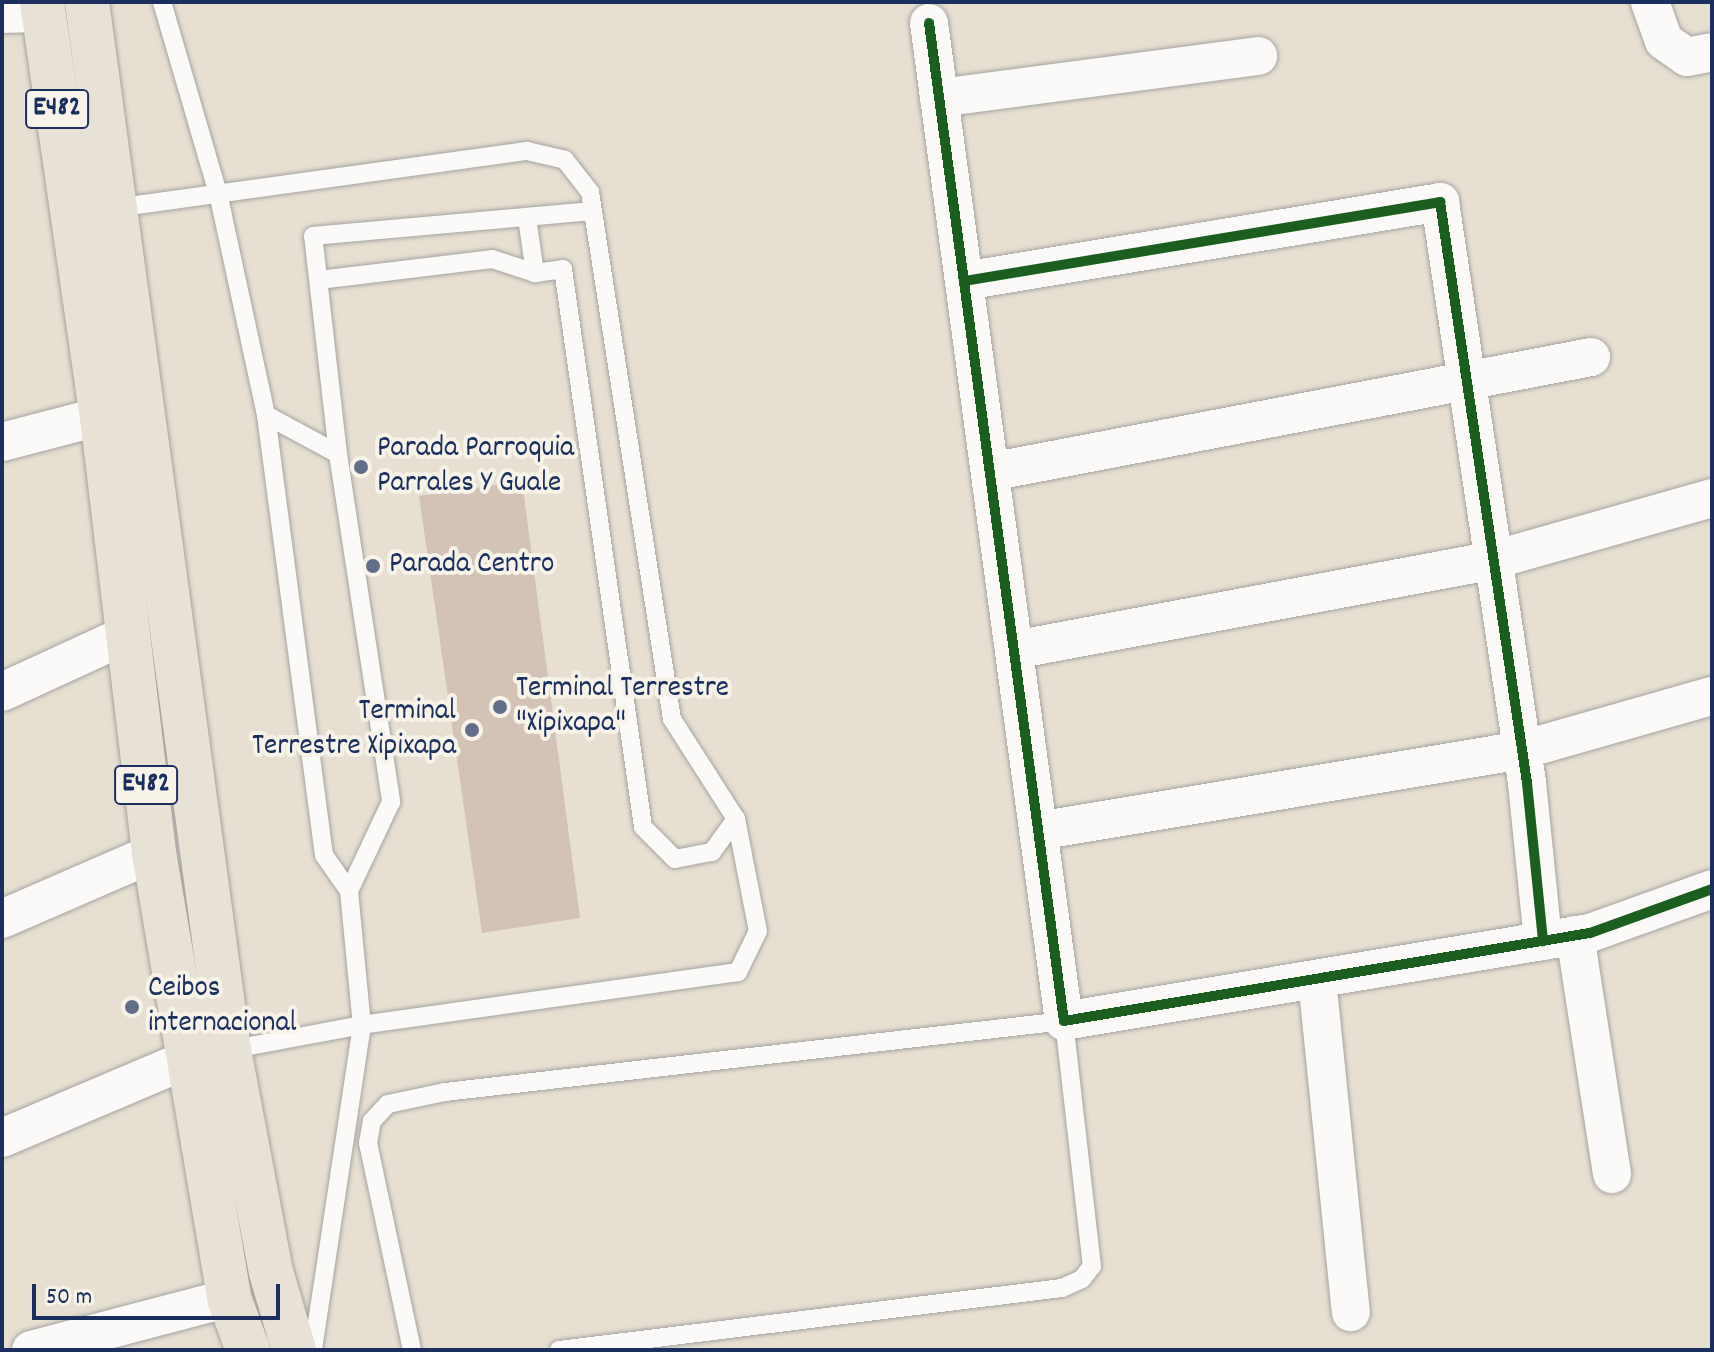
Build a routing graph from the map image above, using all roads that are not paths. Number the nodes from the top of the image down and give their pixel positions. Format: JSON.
{"nodes":[{"id":1,"x":87,"y":2,"type":"edge"},
{"id":2,"x":162,"y":2,"type":"edge"},
{"id":3,"x":1650,"y":2,"type":"edge"},
{"id":4,"x":29,"y":10,"type":"edge"},
{"id":5,"x":929,"y":23,"type":"dead end"},
{"id":6,"x":1712,"y":52,"type":"edge"},
{"id":7,"x":1258,"y":56,"type":"dead end"},
{"id":8,"x":939,"y":98,"type":"junction"},
{"id":9,"x":218,"y":193,"type":"junction"},
{"id":10,"x":112,"y":208,"type":"junction"},
{"id":11,"x":592,"y":211,"type":"junction"},
{"id":12,"x":527,"y":218,"type":"junction"},
{"id":13,"x":535,"y":273,"type":"junction"},
{"id":14,"x":319,"y":280,"type":"junction"},
{"id":15,"x":964,"y":281,"type":"junction"},
{"id":16,"x":1591,"y":357,"type":"dead end"},
{"id":17,"x":1464,"y":382,"type":"junction"},
{"id":18,"x":266,"y":415,"type":"junction"},
{"id":19,"x":102,"y":416,"type":"junction"},
{"id":20,"x":2,"y":442,"type":"edge"},
{"id":21,"x":338,"y":454,"type":"junction"},
{"id":22,"x":990,"y":472,"type":"junction"},
{"id":23,"x":1712,"y":498,"type":"edge"},
{"id":24,"x":1493,"y":560,"type":"junction"},
{"id":25,"x":128,"y":634,"type":"junction"},
{"id":26,"x":1014,"y":650,"type":"junction"},
{"id":27,"x":2,"y":692,"type":"edge"},
{"id":28,"x":1712,"y":696,"type":"edge"},
{"id":29,"x":1522,"y":750,"type":"junction"},
{"id":30,"x":736,"y":819,"type":"junction"},
{"id":31,"x":1038,"y":831,"type":"junction"},
{"id":32,"x":154,"y":853,"type":"junction"},
{"id":33,"x":1712,"y":889,"type":"edge"},
{"id":34,"x":349,"y":891,"type":"junction"},
{"id":35,"x":2,"y":919,"type":"edge"},
{"id":36,"x":1559,"y":938,"type":"junction"},
{"id":37,"x":1317,"y":979,"type":"junction"},
{"id":38,"x":1064,"y":1021,"type":"junction"},
{"id":39,"x":362,"y":1025,"type":"junction"},
{"id":40,"x":208,"y":1054,"type":"junction"},
{"id":41,"x":2,"y":1138,"type":"edge"},
{"id":42,"x":1612,"y":1174,"type":"dead end"},
{"id":43,"x":229,"y":1298,"type":"junction"},
{"id":44,"x":1351,"y":1312,"type":"dead end"},
{"id":45,"x":31,"y":1350,"type":"edge"},
{"id":46,"x":248,"y":1350,"type":"edge"},
{"id":47,"x":294,"y":1350,"type":"edge"},
{"id":48,"x":313,"y":1350,"type":"edge"},
{"id":49,"x":412,"y":1350,"type":"edge"},
{"id":50,"x":559,"y":1350,"type":"edge"}],
"edges":[{"from":1,"to":10,"type":"highway","number":"E482"},
{"from":2,"to":9,"type":"lane"},
{"from":3,"to":6,"type":"street"},
{"from":4,"to":19,"type":"highway","number":"E482"},
{"from":5,"to":8,"type":"street"},
{"from":7,"to":8,"type":"street"},
{"from":8,"to":15,"type":"street"},
{"from":9,"to":10,"type":"lane"},
{"from":9,"to":11,"type":"lane"},
{"from":9,"to":18,"type":"lane"},
{"from":10,"to":40,"type":"highway","number":"E482"},
{"from":11,"to":12,"type":"lane"},
{"from":11,"to":30,"type":"lane"},
{"from":12,"to":13,"type":"lane"},
{"from":12,"to":14,"type":"lane"},
{"from":13,"to":14,"type":"lane"},
{"from":13,"to":30,"type":"lane"},
{"from":14,"to":21,"type":"lane"},
{"from":15,"to":17,"type":"street"},
{"from":15,"to":22,"type":"street"},
{"from":16,"to":17,"type":"street"},
{"from":17,"to":22,"type":"street"},
{"from":17,"to":24,"type":"street"},
{"from":18,"to":21,"type":"lane"},
{"from":18,"to":34,"type":"lane"},
{"from":19,"to":20,"type":"street"},
{"from":19,"to":25,"type":"highway","number":"E482"},
{"from":21,"to":34,"type":"lane"},
{"from":22,"to":26,"type":"street"},
{"from":23,"to":24,"type":"street"},
{"from":24,"to":26,"type":"street"},
{"from":24,"to":29,"type":"street"},
{"from":25,"to":27,"type":"street"},
{"from":25,"to":32,"type":"highway","number":"E482"},
{"from":26,"to":31,"type":"street"},
{"from":28,"to":29,"type":"street"},
{"from":29,"to":31,"type":"street"},
{"from":29,"to":36,"type":"street"},
{"from":30,"to":39,"type":"lane"},
{"from":31,"to":38,"type":"street"},
{"from":32,"to":35,"type":"street"},
{"from":32,"to":40,"type":"highway","number":"E482"},
{"from":33,"to":36,"type":"street"},
{"from":34,"to":39,"type":"lane"},
{"from":36,"to":37,"type":"street"},
{"from":36,"to":42,"type":"street"},
{"from":37,"to":38,"type":"street"},
{"from":37,"to":44,"type":"street"},
{"from":38,"to":49,"type":"lane"},
{"from":38,"to":50,"type":"lane"},
{"from":39,"to":40,"type":"lane"},
{"from":39,"to":48,"type":"lane"},
{"from":40,"to":41,"type":"street"},
{"from":40,"to":43,"type":"highway","number":"E482"},
{"from":40,"to":47,"type":"highway","number":"E482"},
{"from":43,"to":45,"type":"street"},
{"from":43,"to":46,"type":"highway","number":"E482"}]}
